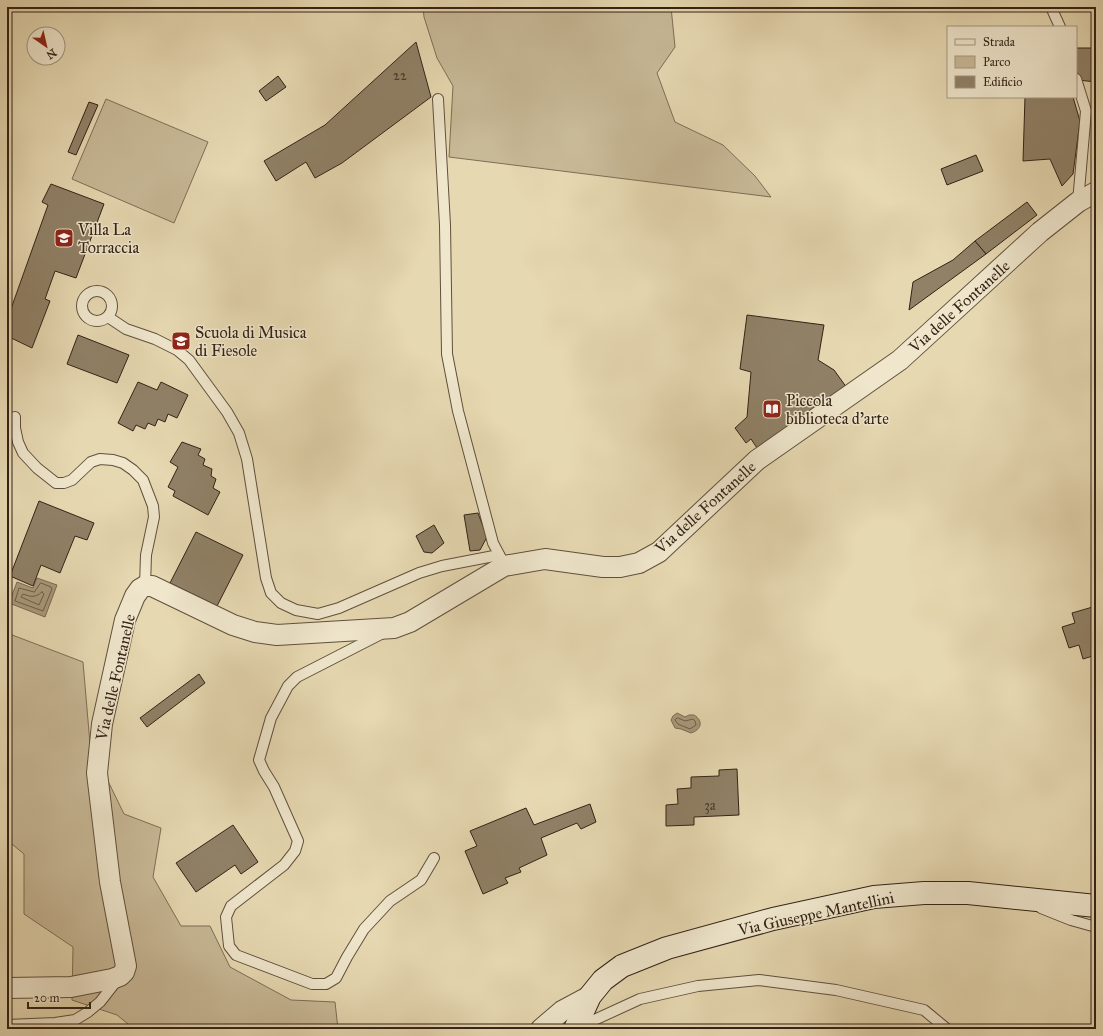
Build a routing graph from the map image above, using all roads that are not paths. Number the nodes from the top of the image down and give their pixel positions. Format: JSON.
{"nodes":[{"id":1,"x":1051,"y":7,"type":"edge"},
{"id":2,"x":1060,"y":26,"type":"edge"},
{"id":3,"x":1077,"y":82,"type":"edge"},
{"id":4,"x":438,"y":99,"type":"dead end"},
{"id":5,"x":1096,"y":192,"type":"edge"},
{"id":6,"x":1078,"y":202,"type":"junction"},
{"id":7,"x":108,"y":317,"type":"dead end"},
{"id":8,"x":15,"y":416,"type":"dead end"},
{"id":9,"x":502,"y":560,"type":"junction"},
{"id":10,"x":145,"y":586,"type":"junction"},
{"id":11,"x":394,"y":628,"type":"junction"},
{"id":12,"x":434,"y":858,"type":"dead end"},
{"id":13,"x":1014,"y":897,"type":"junction"},
{"id":14,"x":1096,"y":906,"type":"edge"},
{"id":15,"x":1096,"y":928,"type":"edge"},
{"id":16,"x":120,"y":976,"type":"junction"},
{"id":17,"x":7,"y":988,"type":"edge"},
{"id":18,"x":590,"y":996,"type":"junction"},
{"id":19,"x":7,"y":1025,"type":"edge"},
{"id":20,"x":541,"y":1029,"type":"edge"},
{"id":21,"x":575,"y":1029,"type":"edge"},
{"id":22,"x":947,"y":1029,"type":"edge"}],
"edges":[{"from":1,"to":2,"type":"lane"},
{"from":3,"to":6,"type":"lane"},
{"from":4,"to":9,"type":"lane"},
{"from":5,"to":6,"type":"street","name":"Via delle Fontanelle"},
{"from":6,"to":9,"type":"street","name":"Via delle Fontanelle"},
{"from":7,"to":9,"type":"lane"},
{"from":8,"to":10,"type":"lane"},
{"from":9,"to":11,"type":"street","name":"Via delle Fontanelle"},
{"from":10,"to":11,"type":"street","name":"Via delle Fontanelle"},
{"from":10,"to":16,"type":"street","name":"Via delle Fontanelle"},
{"from":11,"to":12,"type":"lane"},
{"from":13,"to":14,"type":"main road","name":"Via Giuseppe Mantellini"},
{"from":13,"to":15,"type":"lane"},
{"from":13,"to":18,"type":"main road","name":"Via Giuseppe Mantellini"},
{"from":16,"to":17,"type":"street"},
{"from":16,"to":19,"type":"lane"},
{"from":18,"to":20,"type":"street"},
{"from":18,"to":21,"type":"main road","name":"Via Giuseppe Mantellini"},
{"from":21,"to":22,"type":"lane"}]}
